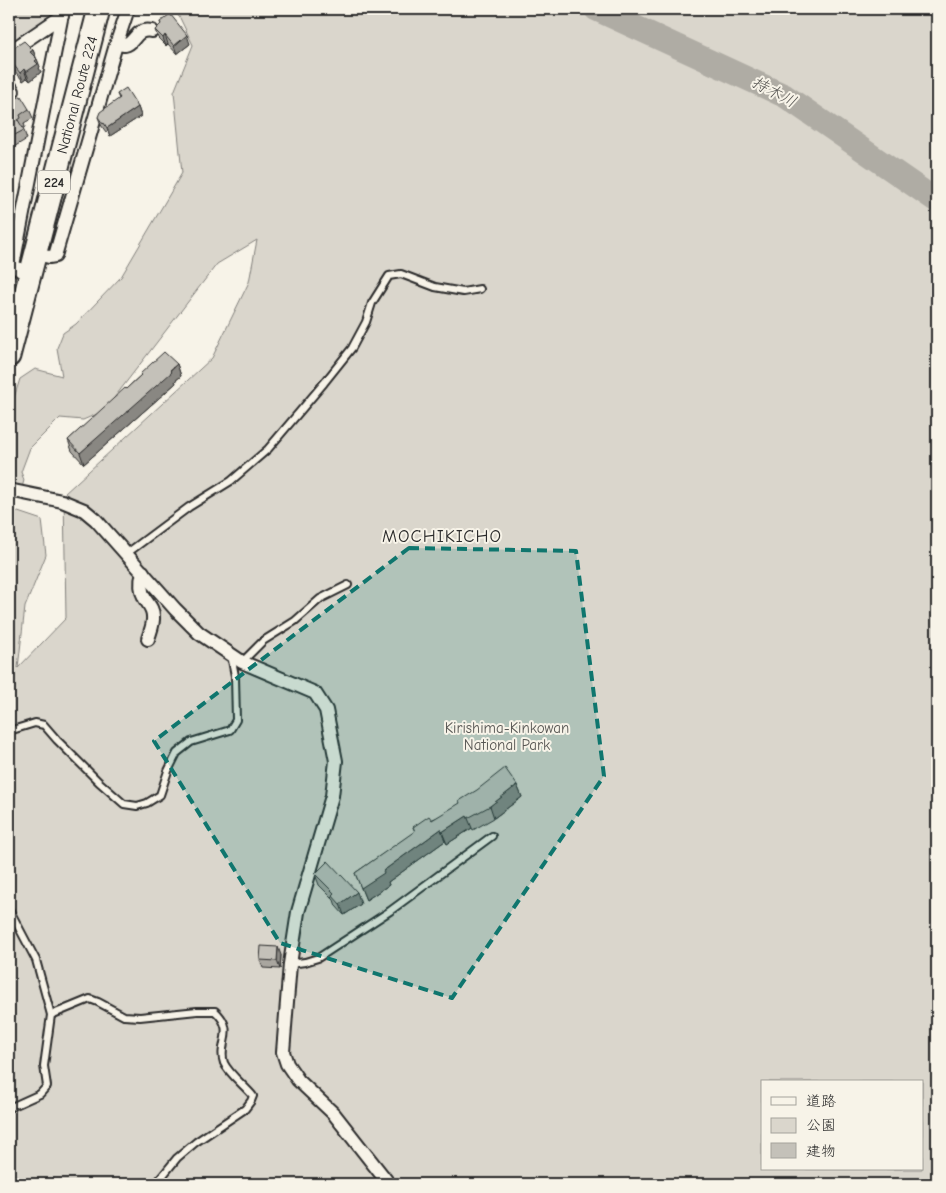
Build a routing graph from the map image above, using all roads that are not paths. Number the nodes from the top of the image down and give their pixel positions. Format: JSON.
{"nodes":[{"id":1,"x":99,"y":9,"type":"edge"},
{"id":2,"x":128,"y":9,"type":"edge"},
{"id":3,"x":62,"y":12,"type":"edge"},
{"id":4,"x":152,"y":31,"type":"dead end"},
{"id":5,"x":116,"y":44,"type":"junction"},
{"id":6,"x":9,"y":52,"type":"edge"},
{"id":7,"x":35,"y":254,"type":"junction"},
{"id":8,"x":17,"y":270,"type":"edge"},
{"id":9,"x":480,"y":289,"type":"dead end"},
{"id":10,"x":9,"y":356,"type":"edge"},
{"id":11,"x":9,"y":490,"type":"edge"},
{"id":12,"x":126,"y":554,"type":"junction"},
{"id":13,"x":142,"y":572,"type":"junction"},
{"id":14,"x":348,"y":584,"type":"dead end"},
{"id":15,"x":148,"y":639,"type":"dead end"},
{"id":16,"x":231,"y":655,"type":"junction"},
{"id":17,"x":242,"y":662,"type":"junction"},
{"id":18,"x":9,"y":730,"type":"edge"},
{"id":19,"x":492,"y":836,"type":"dead end"},
{"id":20,"x":9,"y":909,"type":"edge"},
{"id":21,"x":290,"y":964,"type":"junction"},
{"id":22,"x":51,"y":1015,"type":"junction"},
{"id":23,"x":9,"y":1108,"type":"edge"},
{"id":24,"x":156,"y":1184,"type":"edge"},
{"id":25,"x":389,"y":1184,"type":"edge"}],
"edges":[{"from":1,"to":7,"type":"highway","name":"National Route 224","number":"224"},
{"from":2,"to":5,"type":"street"},
{"from":3,"to":6,"type":"street"},
{"from":3,"to":8,"type":"street"},
{"from":4,"to":5,"type":"street"},
{"from":5,"to":7,"type":"street"},
{"from":7,"to":8,"type":"highway","name":"National Route 224","number":"224"},
{"from":8,"to":10,"type":"highway","name":"National Route 224","number":"224"},
{"from":9,"to":12,"type":"lane"},
{"from":11,"to":12,"type":"street"},
{"from":12,"to":13,"type":"street"},
{"from":13,"to":15,"type":"street"},
{"from":13,"to":16,"type":"street"},
{"from":14,"to":17,"type":"lane"},
{"from":16,"to":17,"type":"street"},
{"from":16,"to":18,"type":"lane"},
{"from":17,"to":21,"type":"street"},
{"from":19,"to":21,"type":"lane"},
{"from":20,"to":22,"type":"lane"},
{"from":21,"to":25,"type":"street"},
{"from":22,"to":23,"type":"lane"},
{"from":22,"to":24,"type":"lane"}]}
